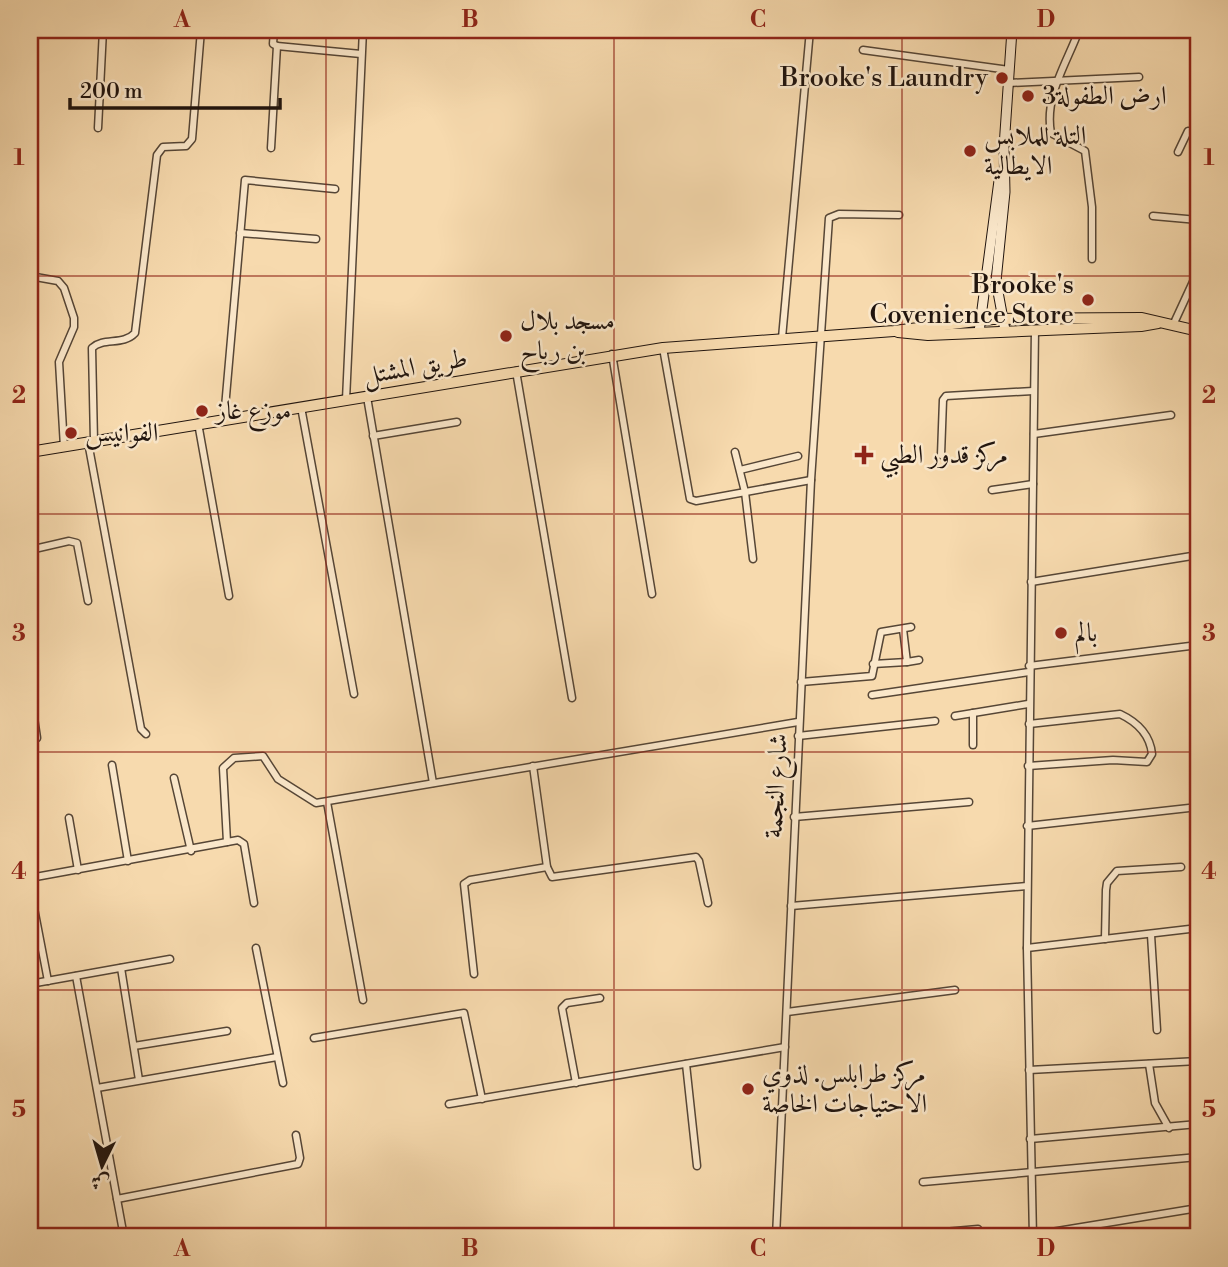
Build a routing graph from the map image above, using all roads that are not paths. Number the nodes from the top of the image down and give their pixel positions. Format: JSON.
{"nodes":[{"id":1,"x":103,"y":30,"type":"edge"},
{"id":2,"x":201,"y":30,"type":"edge"},
{"id":3,"x":274,"y":30,"type":"edge"},
{"id":4,"x":363,"y":30,"type":"edge"},
{"id":5,"x":810,"y":30,"type":"edge"},
{"id":6,"x":1013,"y":30,"type":"edge"},
{"id":7,"x":1079,"y":30,"type":"edge"},
{"id":8,"x":278,"y":46,"type":"junction"},
{"id":9,"x":863,"y":50,"type":"dead end"},
{"id":10,"x":361,"y":54,"type":"junction"},
{"id":11,"x":1009,"y":70,"type":"junction"},
{"id":12,"x":1139,"y":77,"type":"dead end"},
{"id":13,"x":1060,"y":80,"type":"junction"},
{"id":14,"x":1008,"y":83,"type":"junction"},
{"id":15,"x":98,"y":128,"type":"dead end"},
{"id":16,"x":1198,"y":132,"type":"edge"},
{"id":17,"x":1004,"y":147,"type":"junction"},
{"id":18,"x":271,"y":148,"type":"dead end"},
{"id":19,"x":1178,"y":152,"type":"dead end"},
{"id":20,"x":335,"y":190,"type":"dead end"},
{"id":21,"x":899,"y":215,"type":"dead end"},
{"id":22,"x":1153,"y":216,"type":"dead end"},
{"id":23,"x":1198,"y":220,"type":"edge"},
{"id":24,"x":240,"y":233,"type":"junction"},
{"id":25,"x":316,"y":239,"type":"dead end"},
{"id":26,"x":1092,"y":259,"type":"dead end"},
{"id":27,"x":1198,"y":271,"type":"edge"},
{"id":28,"x":30,"y":276,"type":"edge"},
{"id":29,"x":1003,"y":319,"type":"junction"},
{"id":30,"x":981,"y":320,"type":"junction"},
{"id":31,"x":1168,"y":323,"type":"junction"},
{"id":32,"x":1035,"y":329,"type":"junction"},
{"id":33,"x":1005,"y":330,"type":"junction"},
{"id":34,"x":894,"y":331,"type":"junction"},
{"id":35,"x":1198,"y":331,"type":"edge"},
{"id":36,"x":979,"y":332,"type":"junction"},
{"id":37,"x":821,"y":337,"type":"junction"},
{"id":38,"x":782,"y":338,"type":"junction"},
{"id":39,"x":663,"y":348,"type":"junction"},
{"id":40,"x":612,"y":354,"type":"junction"},
{"id":41,"x":516,"y":371,"type":"junction"},
{"id":42,"x":1033,"y":391,"type":"junction"},
{"id":43,"x":367,"y":397,"type":"junction"},
{"id":44,"x":346,"y":400,"type":"junction"},
{"id":45,"x":300,"y":407,"type":"junction"},
{"id":46,"x":1171,"y":415,"type":"dead end"},
{"id":47,"x":223,"y":419,"type":"junction"},
{"id":48,"x":457,"y":422,"type":"dead end"},
{"id":49,"x":198,"y":423,"type":"junction"},
{"id":50,"x":1034,"y":434,"type":"junction"},
{"id":51,"x":373,"y":436,"type":"junction"},
{"id":52,"x":91,"y":442,"type":"junction"},
{"id":53,"x":64,"y":447,"type":"junction"},
{"id":54,"x":736,"y":452,"type":"dead end"},
{"id":55,"x":30,"y":453,"type":"edge"},
{"id":56,"x":941,"y":455,"type":"dead end"},
{"id":57,"x":798,"y":456,"type":"dead end"},
{"id":58,"x":740,"y":470,"type":"junction"},
{"id":59,"x":811,"y":480,"type":"junction"},
{"id":60,"x":1033,"y":484,"type":"junction"},
{"id":61,"x":992,"y":490,"type":"dead end"},
{"id":62,"x":745,"y":492,"type":"junction"},
{"id":63,"x":30,"y":550,"type":"edge"},
{"id":64,"x":1198,"y":555,"type":"edge"},
{"id":65,"x":752,"y":559,"type":"dead end"},
{"id":66,"x":1031,"y":582,"type":"junction"},
{"id":67,"x":652,"y":594,"type":"dead end"},
{"id":68,"x":229,"y":596,"type":"dead end"},
{"id":69,"x":88,"y":601,"type":"dead end"},
{"id":70,"x":911,"y":627,"type":"dead end"},
{"id":71,"x":903,"y":629,"type":"junction"},
{"id":72,"x":1198,"y":645,"type":"edge"},
{"id":73,"x":919,"y":660,"type":"dead end"},
{"id":74,"x":906,"y":662,"type":"junction"},
{"id":75,"x":873,"y":664,"type":"junction"},
{"id":76,"x":1029,"y":669,"type":"junction"},
{"id":77,"x":800,"y":682,"type":"junction"},
{"id":78,"x":30,"y":691,"type":"edge"},
{"id":79,"x":354,"y":694,"type":"dead end"},
{"id":80,"x":872,"y":695,"type":"dead end"},
{"id":81,"x":572,"y":698,"type":"dead end"},
{"id":82,"x":1028,"y":704,"type":"junction"},
{"id":83,"x":973,"y":713,"type":"junction"},
{"id":84,"x":955,"y":716,"type":"dead end"},
{"id":85,"x":934,"y":721,"type":"dead end"},
{"id":86,"x":798,"y":722,"type":"junction"},
{"id":87,"x":1029,"y":724,"type":"junction"},
{"id":88,"x":146,"y":734,"type":"dead end"},
{"id":89,"x":798,"y":736,"type":"junction"},
{"id":90,"x":37,"y":738,"type":"dead end"},
{"id":91,"x":973,"y":745,"type":"dead end"},
{"id":92,"x":112,"y":765,"type":"dead end"},
{"id":93,"x":533,"y":766,"type":"junction"},
{"id":94,"x":1028,"y":766,"type":"junction"},
{"id":95,"x":174,"y":778,"type":"dead end"},
{"id":96,"x":433,"y":783,"type":"junction"},
{"id":97,"x":327,"y":802,"type":"junction"},
{"id":98,"x":969,"y":802,"type":"dead end"},
{"id":99,"x":1198,"y":807,"type":"edge"},
{"id":100,"x":794,"y":817,"type":"junction"},
{"id":101,"x":69,"y":818,"type":"dead end"},
{"id":102,"x":1027,"y":826,"type":"junction"},
{"id":103,"x":227,"y":842,"type":"junction"},
{"id":104,"x":191,"y":851,"type":"junction"},
{"id":105,"x":128,"y":861,"type":"junction"},
{"id":106,"x":547,"y":867,"type":"junction"},
{"id":107,"x":1181,"y":867,"type":"dead end"},
{"id":108,"x":78,"y":870,"type":"junction"},
{"id":109,"x":30,"y":878,"type":"edge"},
{"id":110,"x":1027,"y":886,"type":"junction"},
{"id":111,"x":254,"y":903,"type":"dead end"},
{"id":112,"x":708,"y":903,"type":"dead end"},
{"id":113,"x":790,"y":906,"type":"junction"},
{"id":114,"x":34,"y":908,"type":"dead end"},
{"id":115,"x":1198,"y":928,"type":"edge"},
{"id":116,"x":1152,"y":935,"type":"junction"},
{"id":117,"x":1105,"y":939,"type":"junction"},
{"id":118,"x":256,"y":948,"type":"dead end"},
{"id":119,"x":1027,"y":948,"type":"junction"},
{"id":120,"x":170,"y":959,"type":"dead end"},
{"id":121,"x":121,"y":968,"type":"junction"},
{"id":122,"x":474,"y":974,"type":"dead end"},
{"id":123,"x":76,"y":976,"type":"junction"},
{"id":124,"x":48,"y":981,"type":"junction"},
{"id":125,"x":30,"y":984,"type":"edge"},
{"id":126,"x":954,"y":990,"type":"dead end"},
{"id":127,"x":600,"y":999,"type":"dead end"},
{"id":128,"x":363,"y":1000,"type":"dead end"},
{"id":129,"x":787,"y":1012,"type":"junction"},
{"id":130,"x":1157,"y":1030,"type":"dead end"},
{"id":131,"x":227,"y":1031,"type":"dead end"},
{"id":132,"x":314,"y":1038,"type":"dead end"},
{"id":133,"x":134,"y":1046,"type":"junction"},
{"id":134,"x":785,"y":1048,"type":"junction"},
{"id":135,"x":277,"y":1057,"type":"junction"},
{"id":136,"x":1198,"y":1061,"type":"edge"},
{"id":137,"x":686,"y":1064,"type":"junction"},
{"id":138,"x":1149,"y":1064,"type":"junction"},
{"id":139,"x":1029,"y":1070,"type":"junction"},
{"id":140,"x":139,"y":1080,"type":"junction"},
{"id":141,"x":283,"y":1083,"type":"dead end"},
{"id":142,"x":576,"y":1083,"type":"junction"},
{"id":143,"x":97,"y":1088,"type":"junction"},
{"id":144,"x":482,"y":1098,"type":"junction"},
{"id":145,"x":449,"y":1104,"type":"dead end"},
{"id":146,"x":1198,"y":1124,"type":"edge"},
{"id":147,"x":1169,"y":1128,"type":"junction"},
{"id":148,"x":296,"y":1135,"type":"dead end"},
{"id":149,"x":1030,"y":1139,"type":"junction"},
{"id":150,"x":1198,"y":1157,"type":"edge"},
{"id":151,"x":697,"y":1166,"type":"dead end"},
{"id":152,"x":1031,"y":1171,"type":"junction"},
{"id":153,"x":923,"y":1182,"type":"dead end"},
{"id":154,"x":117,"y":1199,"type":"junction"},
{"id":155,"x":1198,"y":1208,"type":"edge"},
{"id":156,"x":978,"y":1229,"type":"dead end"},
{"id":157,"x":1034,"y":1236,"type":"edge"},
{"id":158,"x":124,"y":1237,"type":"edge"},
{"id":159,"x":776,"y":1237,"type":"edge"},
{"id":160,"x":887,"y":1237,"type":"edge"}],
"edges":[{"from":1,"to":15,"type":"street"},
{"from":2,"to":52,"type":"street"},
{"from":3,"to":8,"type":"street"},
{"from":4,"to":10,"type":"street"},
{"from":5,"to":38,"type":"street"},
{"from":6,"to":11,"type":"main road"},
{"from":7,"to":13,"type":"street"},
{"from":8,"to":10,"type":"street"},
{"from":8,"to":18,"type":"street"},
{"from":9,"to":11,"type":"street"},
{"from":10,"to":44,"type":"street"},
{"from":11,"to":14,"type":"main road"},
{"from":12,"to":13,"type":"street"},
{"from":13,"to":14,"type":"street"},
{"from":13,"to":26,"type":"street"},
{"from":14,"to":17,"type":"main road"},
{"from":16,"to":19,"type":"street"},
{"from":17,"to":29,"type":"main road"},
{"from":17,"to":30,"type":"main road"},
{"from":20,"to":24,"type":"street"},
{"from":21,"to":37,"type":"street","name":"شارع النجمة"},
{"from":22,"to":23,"type":"street"},
{"from":24,"to":25,"type":"street"},
{"from":24,"to":47,"type":"street"},
{"from":27,"to":31,"type":"street"},
{"from":28,"to":53,"type":"street"},
{"from":29,"to":30,"type":"main road","name":"طريق المشتل"},
{"from":29,"to":31,"type":"main road","name":"طريق المشتل"},
{"from":29,"to":33,"type":"main road"},
{"from":30,"to":34,"type":"main road","name":"طريق المشتل"},
{"from":30,"to":36,"type":"main road"},
{"from":31,"to":32,"type":"main road","name":"طريق المشتل"},
{"from":31,"to":35,"type":"main road","name":"طريق المشتل"},
{"from":32,"to":33,"type":"main road","name":"طريق المشتل"},
{"from":32,"to":42,"type":"street"},
{"from":33,"to":36,"type":"main road","name":"طريق المشتل"},
{"from":34,"to":36,"type":"main road","name":"طريق المشتل"},
{"from":34,"to":37,"type":"main road","name":"طريق المشتل"},
{"from":37,"to":38,"type":"main road","name":"طريق المشتل"},
{"from":37,"to":59,"type":"street","name":"شارع النجمة"},
{"from":38,"to":39,"type":"main road","name":"طريق المشتل"},
{"from":39,"to":40,"type":"main road","name":"طريق المشتل"},
{"from":39,"to":62,"type":"street"},
{"from":40,"to":41,"type":"main road","name":"طريق المشتل"},
{"from":40,"to":67,"type":"street"},
{"from":41,"to":43,"type":"main road","name":"طريق المشتل"},
{"from":41,"to":81,"type":"street"},
{"from":42,"to":50,"type":"street"},
{"from":42,"to":56,"type":"street"},
{"from":43,"to":44,"type":"main road","name":"طريق المشتل"},
{"from":43,"to":51,"type":"street"},
{"from":44,"to":45,"type":"main road","name":"طريق المشتل"},
{"from":45,"to":47,"type":"main road","name":"طريق المشتل"},
{"from":45,"to":79,"type":"street"},
{"from":46,"to":50,"type":"street"},
{"from":47,"to":49,"type":"main road","name":"طريق المشتل"},
{"from":48,"to":51,"type":"street"},
{"from":49,"to":52,"type":"main road","name":"طريق المشتل"},
{"from":49,"to":68,"type":"street"},
{"from":50,"to":60,"type":"street"},
{"from":51,"to":96,"type":"street"},
{"from":52,"to":53,"type":"main road","name":"طريق المشتل"},
{"from":52,"to":88,"type":"street"},
{"from":53,"to":55,"type":"main road","name":"طريق المشتل"},
{"from":54,"to":58,"type":"street"},
{"from":57,"to":58,"type":"street"},
{"from":58,"to":62,"type":"street"},
{"from":59,"to":62,"type":"street"},
{"from":59,"to":77,"type":"street","name":"شارع النجمة"},
{"from":60,"to":61,"type":"street"},
{"from":60,"to":66,"type":"street"},
{"from":62,"to":65,"type":"street"},
{"from":63,"to":69,"type":"street"},
{"from":64,"to":66,"type":"street"},
{"from":66,"to":76,"type":"street"},
{"from":70,"to":71,"type":"street"},
{"from":71,"to":74,"type":"street"},
{"from":71,"to":75,"type":"street"},
{"from":72,"to":76,"type":"street"},
{"from":73,"to":74,"type":"street"},
{"from":74,"to":75,"type":"street"},
{"from":75,"to":77,"type":"street"},
{"from":76,"to":80,"type":"street"},
{"from":76,"to":82,"type":"street"},
{"from":77,"to":86,"type":"street","name":"شارع النجمة"},
{"from":78,"to":90,"type":"street"},
{"from":82,"to":83,"type":"street"},
{"from":82,"to":87,"type":"street"},
{"from":83,"to":84,"type":"street"},
{"from":83,"to":91,"type":"street"},
{"from":85,"to":89,"type":"street"},
{"from":86,"to":89,"type":"street","name":"شارع النجمة"},
{"from":86,"to":93,"type":"street"},
{"from":87,"to":94,"type":"street"},
{"from":87,"to":94,"type":"street"},
{"from":89,"to":100,"type":"street","name":"شارع النجمة"},
{"from":92,"to":105,"type":"street"},
{"from":93,"to":96,"type":"street"},
{"from":93,"to":106,"type":"street"},
{"from":94,"to":102,"type":"street"},
{"from":95,"to":104,"type":"street"},
{"from":96,"to":97,"type":"street"},
{"from":97,"to":103,"type":"street"},
{"from":97,"to":128,"type":"street"},
{"from":98,"to":100,"type":"street"},
{"from":99,"to":102,"type":"street"},
{"from":100,"to":113,"type":"street","name":"شارع النجمة"},
{"from":101,"to":108,"type":"street"},
{"from":102,"to":110,"type":"street"},
{"from":103,"to":104,"type":"street"},
{"from":103,"to":111,"type":"street"},
{"from":104,"to":105,"type":"street"},
{"from":105,"to":108,"type":"street"},
{"from":106,"to":112,"type":"street"},
{"from":106,"to":122,"type":"street"},
{"from":107,"to":117,"type":"street"},
{"from":108,"to":109,"type":"street"},
{"from":110,"to":113,"type":"street"},
{"from":110,"to":119,"type":"street"},
{"from":113,"to":129,"type":"street","name":"شارع النجمة"},
{"from":114,"to":124,"type":"street"},
{"from":115,"to":116,"type":"street"},
{"from":116,"to":117,"type":"street"},
{"from":116,"to":130,"type":"street"},
{"from":117,"to":119,"type":"street"},
{"from":118,"to":135,"type":"street"},
{"from":119,"to":139,"type":"street"},
{"from":120,"to":121,"type":"street"},
{"from":121,"to":123,"type":"street"},
{"from":121,"to":133,"type":"street"},
{"from":123,"to":124,"type":"street"},
{"from":123,"to":143,"type":"street"},
{"from":124,"to":125,"type":"street"},
{"from":126,"to":129,"type":"street"},
{"from":127,"to":142,"type":"street"},
{"from":129,"to":134,"type":"street","name":"شارع النجمة"},
{"from":131,"to":133,"type":"street"},
{"from":132,"to":144,"type":"street"},
{"from":133,"to":140,"type":"street"},
{"from":134,"to":137,"type":"street"},
{"from":134,"to":159,"type":"street","name":"شارع النجمة"},
{"from":135,"to":140,"type":"street"},
{"from":135,"to":141,"type":"street"},
{"from":136,"to":138,"type":"street"},
{"from":137,"to":142,"type":"street"},
{"from":137,"to":151,"type":"street"},
{"from":138,"to":139,"type":"street"},
{"from":138,"to":147,"type":"street"},
{"from":139,"to":149,"type":"street"},
{"from":140,"to":143,"type":"street"},
{"from":142,"to":144,"type":"street"},
{"from":143,"to":154,"type":"street"},
{"from":144,"to":145,"type":"street"},
{"from":146,"to":147,"type":"street"},
{"from":147,"to":149,"type":"street"},
{"from":148,"to":154,"type":"street"},
{"from":149,"to":152,"type":"street"},
{"from":150,"to":152,"type":"street"},
{"from":152,"to":153,"type":"street"},
{"from":152,"to":157,"type":"street"},
{"from":154,"to":158,"type":"street"},
{"from":155,"to":157,"type":"street"},
{"from":156,"to":160,"type":"street"}]}
